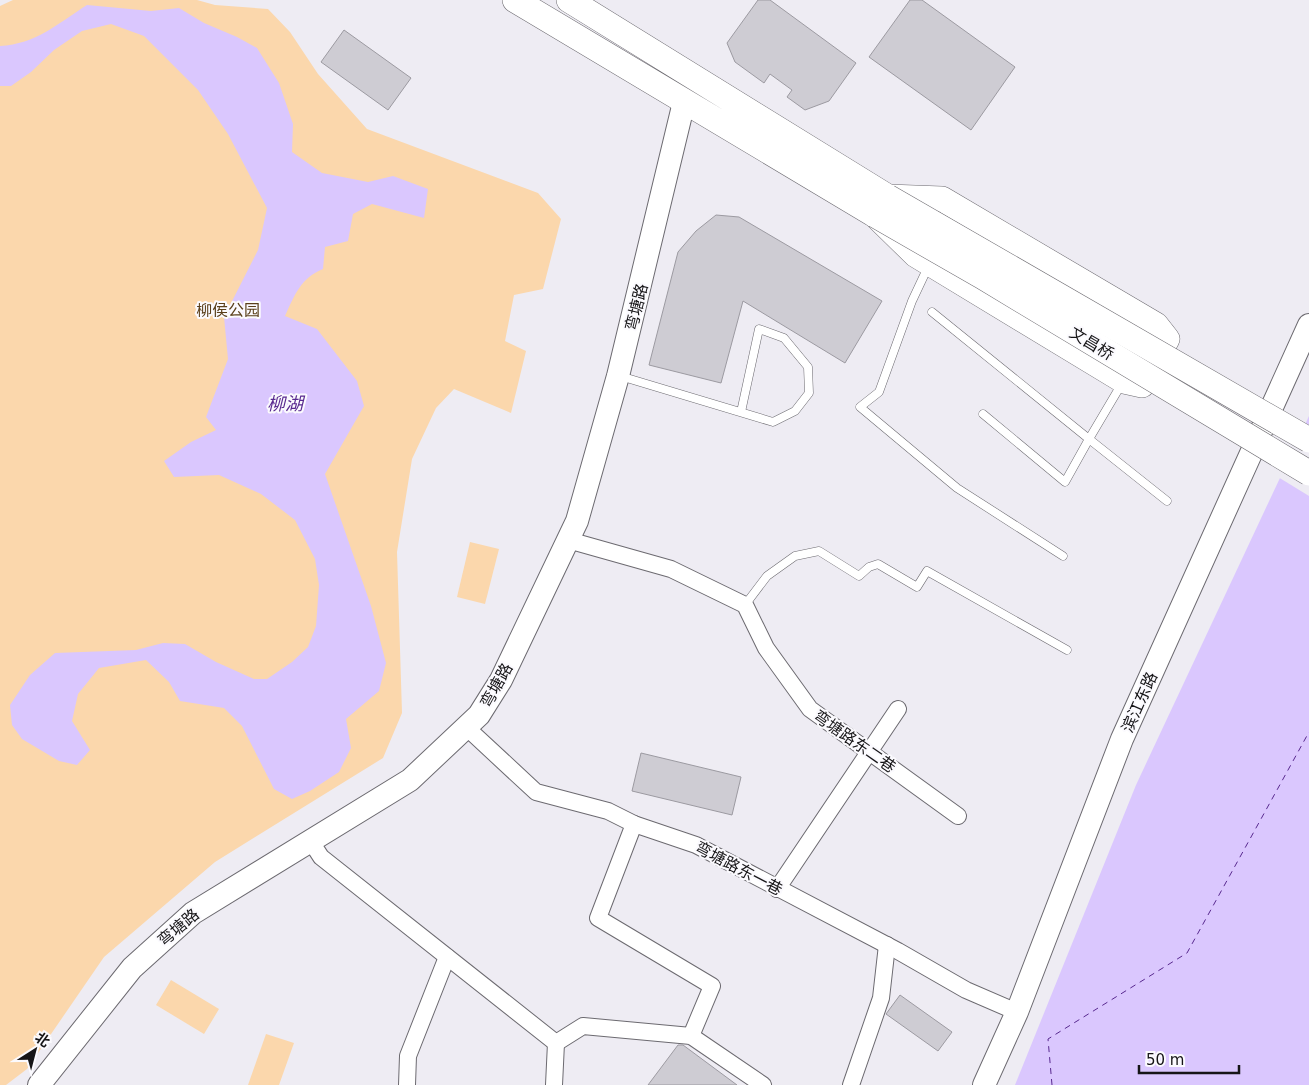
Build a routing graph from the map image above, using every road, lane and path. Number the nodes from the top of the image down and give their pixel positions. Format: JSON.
{"nodes":[{"id":1,"x":514,"y":0,"type":"edge"},
{"id":2,"x":569,"y":0,"type":"edge"},
{"id":3,"x":684,"y":102,"type":"junction"},
{"id":4,"x":881,"y":206,"type":"junction"},
{"id":5,"x":930,"y":263,"type":"junction"},
{"id":6,"x":932,"y":312,"type":"dead end"},
{"id":7,"x":1309,"y":325,"type":"edge"},
{"id":8,"x":618,"y":376,"type":"junction"},
{"id":9,"x":1124,"y":381,"type":"junction"},
{"id":10,"x":740,"y":412,"type":"junction"},
{"id":11,"x":983,"y":414,"type":"dead end"},
{"id":12,"x":1089,"y":439,"type":"junction"},
{"id":13,"x":1309,"y":440,"type":"edge"},
{"id":14,"x":1309,"y":473,"type":"edge"},
{"id":15,"x":1167,"y":501,"type":"dead end"},
{"id":16,"x":568,"y":540,"type":"junction"},
{"id":17,"x":1063,"y":556,"type":"dead end"},
{"id":18,"x":745,"y":605,"type":"junction"},
{"id":19,"x":1067,"y":650,"type":"dead end"},
{"id":20,"x":898,"y":709,"type":"dead end"},
{"id":21,"x":466,"y":727,"type":"junction"},
{"id":22,"x":870,"y":751,"type":"junction"},
{"id":23,"x":958,"y":816,"type":"dead end"},
{"id":24,"x":634,"y":824,"type":"junction"},
{"id":25,"x":310,"y":840,"type":"junction"},
{"id":26,"x":777,"y":889,"type":"junction"},
{"id":27,"x":887,"y":945,"type":"junction"},
{"id":28,"x":447,"y":957,"type":"junction"},
{"id":29,"x":1017,"y":1012,"type":"junction"},
{"id":30,"x":691,"y":1036,"type":"junction"},
{"id":31,"x":556,"y":1043,"type":"junction"},
{"id":32,"x":39,"y":1085,"type":"edge"},
{"id":33,"x":407,"y":1085,"type":"edge"},
{"id":34,"x":554,"y":1085,"type":"edge"},
{"id":35,"x":763,"y":1085,"type":"edge"},
{"id":36,"x":851,"y":1085,"type":"edge"},
{"id":37,"x":984,"y":1085,"type":"edge"}],
"edges":[{"from":1,"to":3,"type":"main road"},
{"from":2,"to":4,"type":"main road"},
{"from":3,"to":4,"type":"main road"},
{"from":3,"to":8,"type":"street","name":"弯塘路"},
{"from":4,"to":5,"type":"main road"},
{"from":4,"to":9,"type":"main road"},
{"from":4,"to":13,"type":"main road","name":"文昌桥","bridge":true},
{"from":4,"to":14,"type":"main road","name":"文昌桥","bridge":true},
{"from":5,"to":9,"type":"main road"},
{"from":5,"to":17,"type":"lane"},
{"from":6,"to":12,"type":"lane"},
{"from":7,"to":29,"type":"street","name":"滨江东路"},
{"from":8,"to":10,"type":"lane"},
{"from":8,"to":16,"type":"street","name":"弯塘路"},
{"from":9,"to":12,"type":"lane"},
{"from":10,"to":10,"type":"lane"},
{"from":11,"to":12,"type":"lane"},
{"from":12,"to":15,"type":"lane"},
{"from":16,"to":18,"type":"street"},
{"from":16,"to":21,"type":"street","name":"弯塘路"},
{"from":18,"to":19,"type":"lane"},
{"from":18,"to":22,"type":"street","name":"弯塘路东二巷"},
{"from":20,"to":22,"type":"street"},
{"from":21,"to":24,"type":"street","name":"弯塘路东一巷"},
{"from":21,"to":25,"type":"street","name":"弯塘路"},
{"from":22,"to":23,"type":"street","name":"弯塘路东二巷"},
{"from":22,"to":26,"type":"street"},
{"from":24,"to":26,"type":"street","name":"弯塘路东一巷"},
{"from":24,"to":30,"type":"street"},
{"from":25,"to":28,"type":"street"},
{"from":25,"to":32,"type":"street","name":"弯塘路"},
{"from":26,"to":27,"type":"street","name":"弯塘路东一巷"},
{"from":27,"to":29,"type":"street","name":"弯塘路东一巷"},
{"from":27,"to":36,"type":"street"},
{"from":28,"to":31,"type":"street"},
{"from":28,"to":33,"type":"street"},
{"from":29,"to":37,"type":"street","name":"滨江东路"},
{"from":30,"to":31,"type":"street"},
{"from":30,"to":35,"type":"street"},
{"from":31,"to":34,"type":"street"}]}
